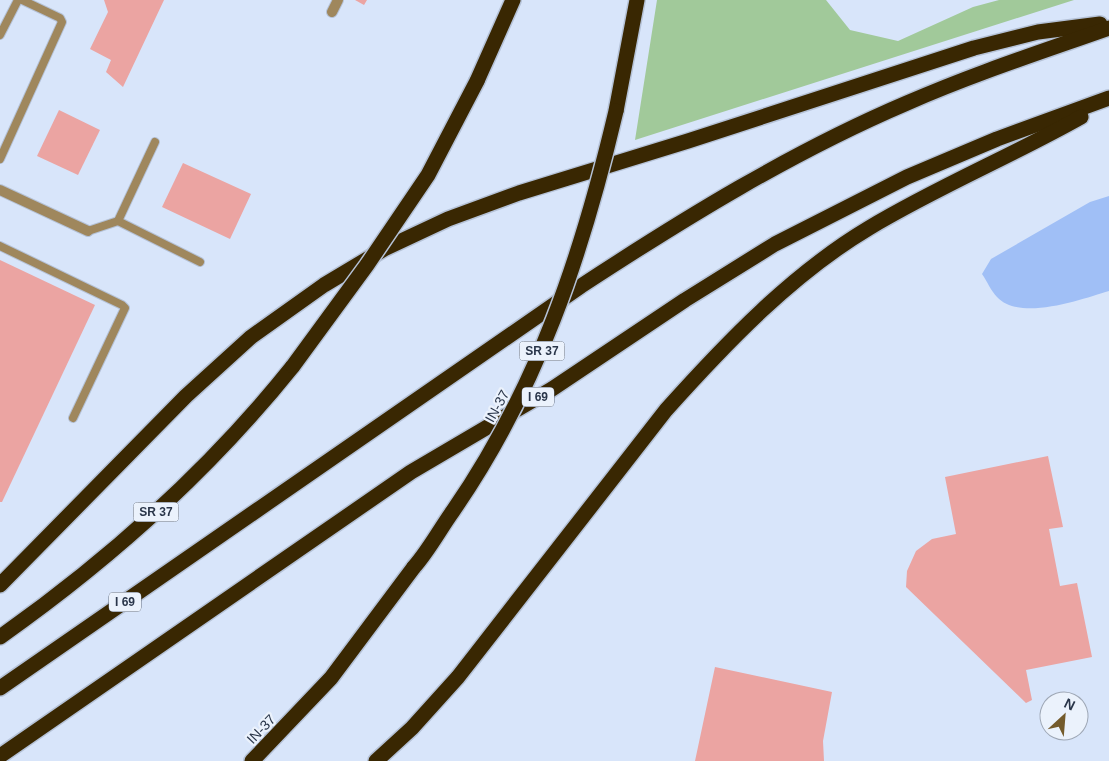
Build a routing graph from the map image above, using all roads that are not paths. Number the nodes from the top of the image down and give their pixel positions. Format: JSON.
{"nodes":[{"id":1,"x":338,"y":0,"type":"edge"},
{"id":2,"x":513,"y":0,"type":"edge"},
{"id":3,"x":636,"y":0,"type":"edge"},
{"id":4,"x":18,"y":1,"type":"edge"},
{"id":5,"x":332,"y":12,"type":"dead end"},
{"id":6,"x":1109,"y":23,"type":"edge"},
{"id":7,"x":1109,"y":28,"type":"edge"},
{"id":8,"x":0,"y":35,"type":"edge"},
{"id":9,"x":1109,"y":98,"type":"edge"},
{"id":10,"x":1109,"y":109,"type":"edge"},
{"id":11,"x":4,"y":141,"type":"edge"},
{"id":12,"x":155,"y":142,"type":"dead end"},
{"id":13,"x":0,"y":159,"type":"edge"},
{"id":14,"x":0,"y":190,"type":"edge"},
{"id":15,"x":118,"y":221,"type":"junction"},
{"id":16,"x":88,"y":231,"type":"joint"},
{"id":17,"x":0,"y":246,"type":"edge"},
{"id":18,"x":200,"y":262,"type":"dead end"},
{"id":19,"x":73,"y":418,"type":"dead end"},
{"id":20,"x":0,"y":585,"type":"edge"},
{"id":21,"x":0,"y":638,"type":"edge"},
{"id":22,"x":0,"y":688,"type":"edge"},
{"id":23,"x":0,"y":756,"type":"edge"},
{"id":24,"x":252,"y":761,"type":"edge"},
{"id":25,"x":376,"y":761,"type":"edge"}],
"edges":[{"from":1,"to":5,"type":"street"},
{"from":2,"to":21,"type":"highway","number":"SR 37","bridge":true},
{"from":3,"to":24,"type":"highway","name":"IN-37","number":"SR 37","bridge":true},
{"from":4,"to":8,"type":"lane"},
{"from":4,"to":11,"type":"lane"},
{"from":6,"to":20,"type":"highway"},
{"from":7,"to":22,"type":"highway","number":"I 69"},
{"from":9,"to":23,"type":"highway","number":"I 69"},
{"from":10,"to":25,"type":"highway"},
{"from":11,"to":13,"type":"lane"},
{"from":12,"to":15,"type":"lane"},
{"from":14,"to":16,"type":"street"},
{"from":15,"to":16,"type":"lane"},
{"from":15,"to":18,"type":"lane"},
{"from":17,"to":19,"type":"lane"}]}
